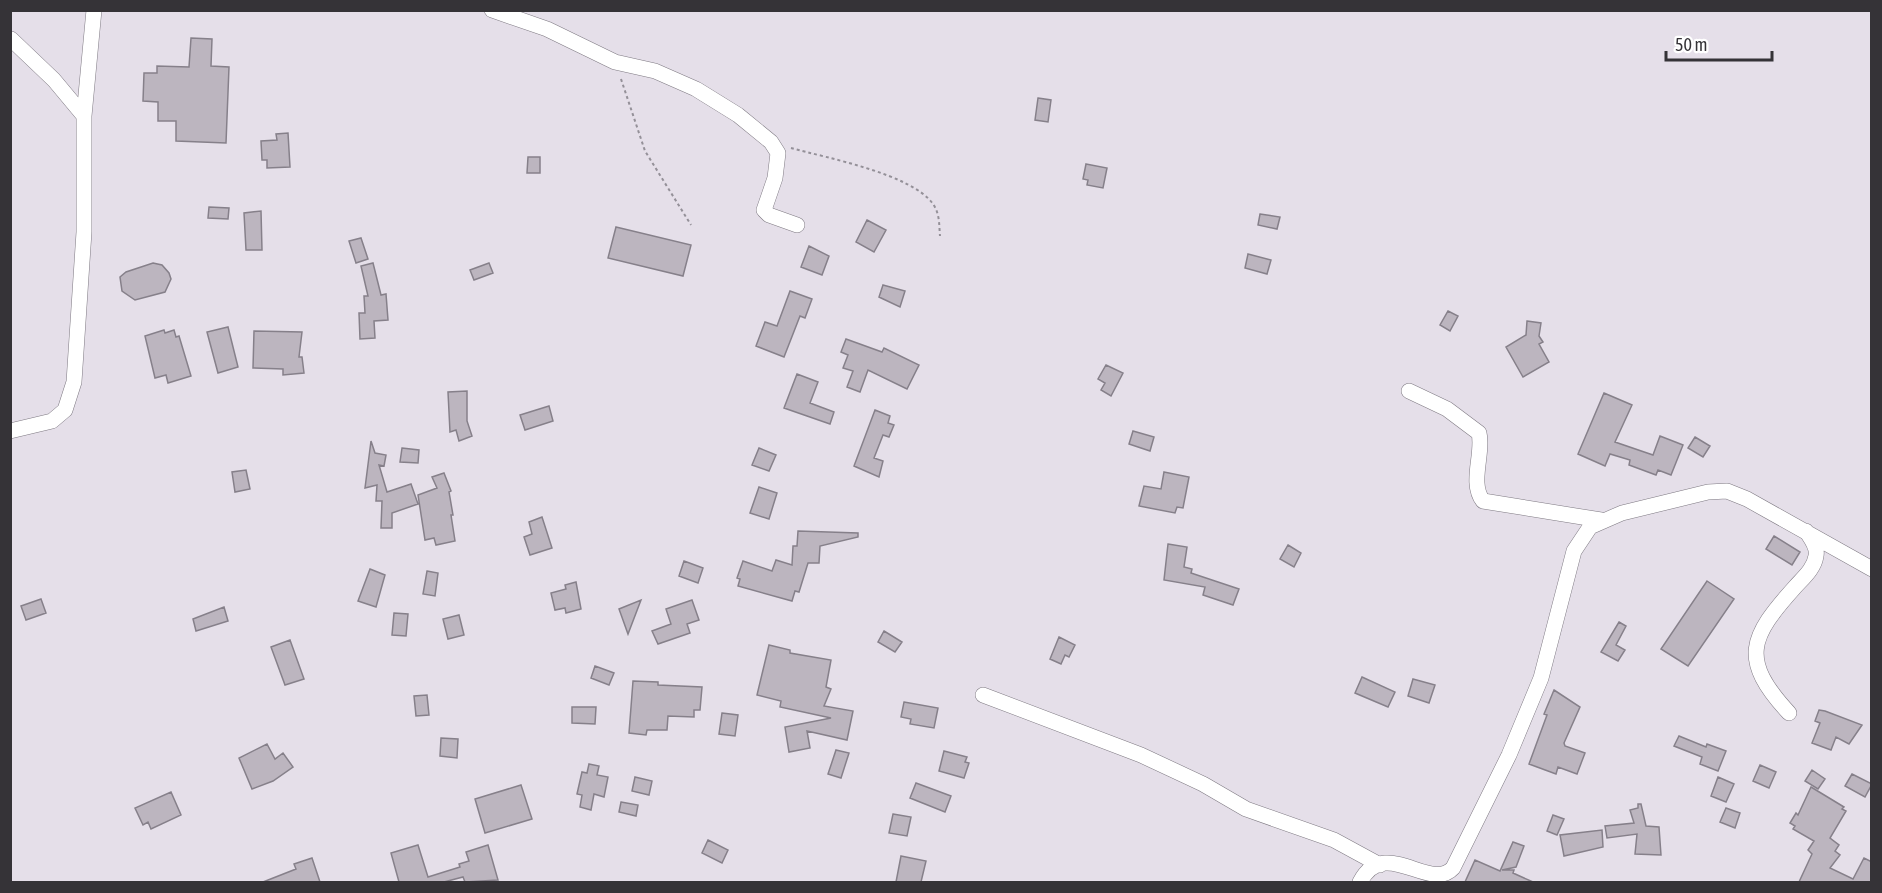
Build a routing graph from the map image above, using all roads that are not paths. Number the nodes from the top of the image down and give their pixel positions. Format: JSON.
{"nodes":[{"id":1,"x":94,"y":10,"type":"edge"},
{"id":2,"x":492,"y":10,"type":"edge"},
{"id":3,"x":11,"y":39,"type":"edge"},
{"id":4,"x":84,"y":116,"type":"junction"},
{"id":5,"x":797,"y":225,"type":"dead end"},
{"id":6,"x":1409,"y":391,"type":"dead end"},
{"id":7,"x":10,"y":431,"type":"edge"},
{"id":8,"x":1601,"y":520,"type":"junction"},
{"id":9,"x":1806,"y":531,"type":"junction"},
{"id":10,"x":1872,"y":569,"type":"edge"},
{"id":11,"x":983,"y":695,"type":"dead end"},
{"id":12,"x":1790,"y":713,"type":"dead end"},
{"id":13,"x":1380,"y":865,"type":"junction"},
{"id":14,"x":1449,"y":878,"type":"edge"},
{"id":15,"x":1360,"y":882,"type":"edge"}],
"edges":[{"from":1,"to":4,"type":"street"},
{"from":2,"to":5,"type":"street"},
{"from":3,"to":4,"type":"street"},
{"from":4,"to":7,"type":"street"},
{"from":6,"to":8,"type":"street"},
{"from":8,"to":9,"type":"street"},
{"from":8,"to":14,"type":"street"},
{"from":9,"to":10,"type":"street"},
{"from":9,"to":12,"type":"street"},
{"from":11,"to":13,"type":"street"},
{"from":13,"to":14,"type":"street"},
{"from":13,"to":15,"type":"street"}]}
